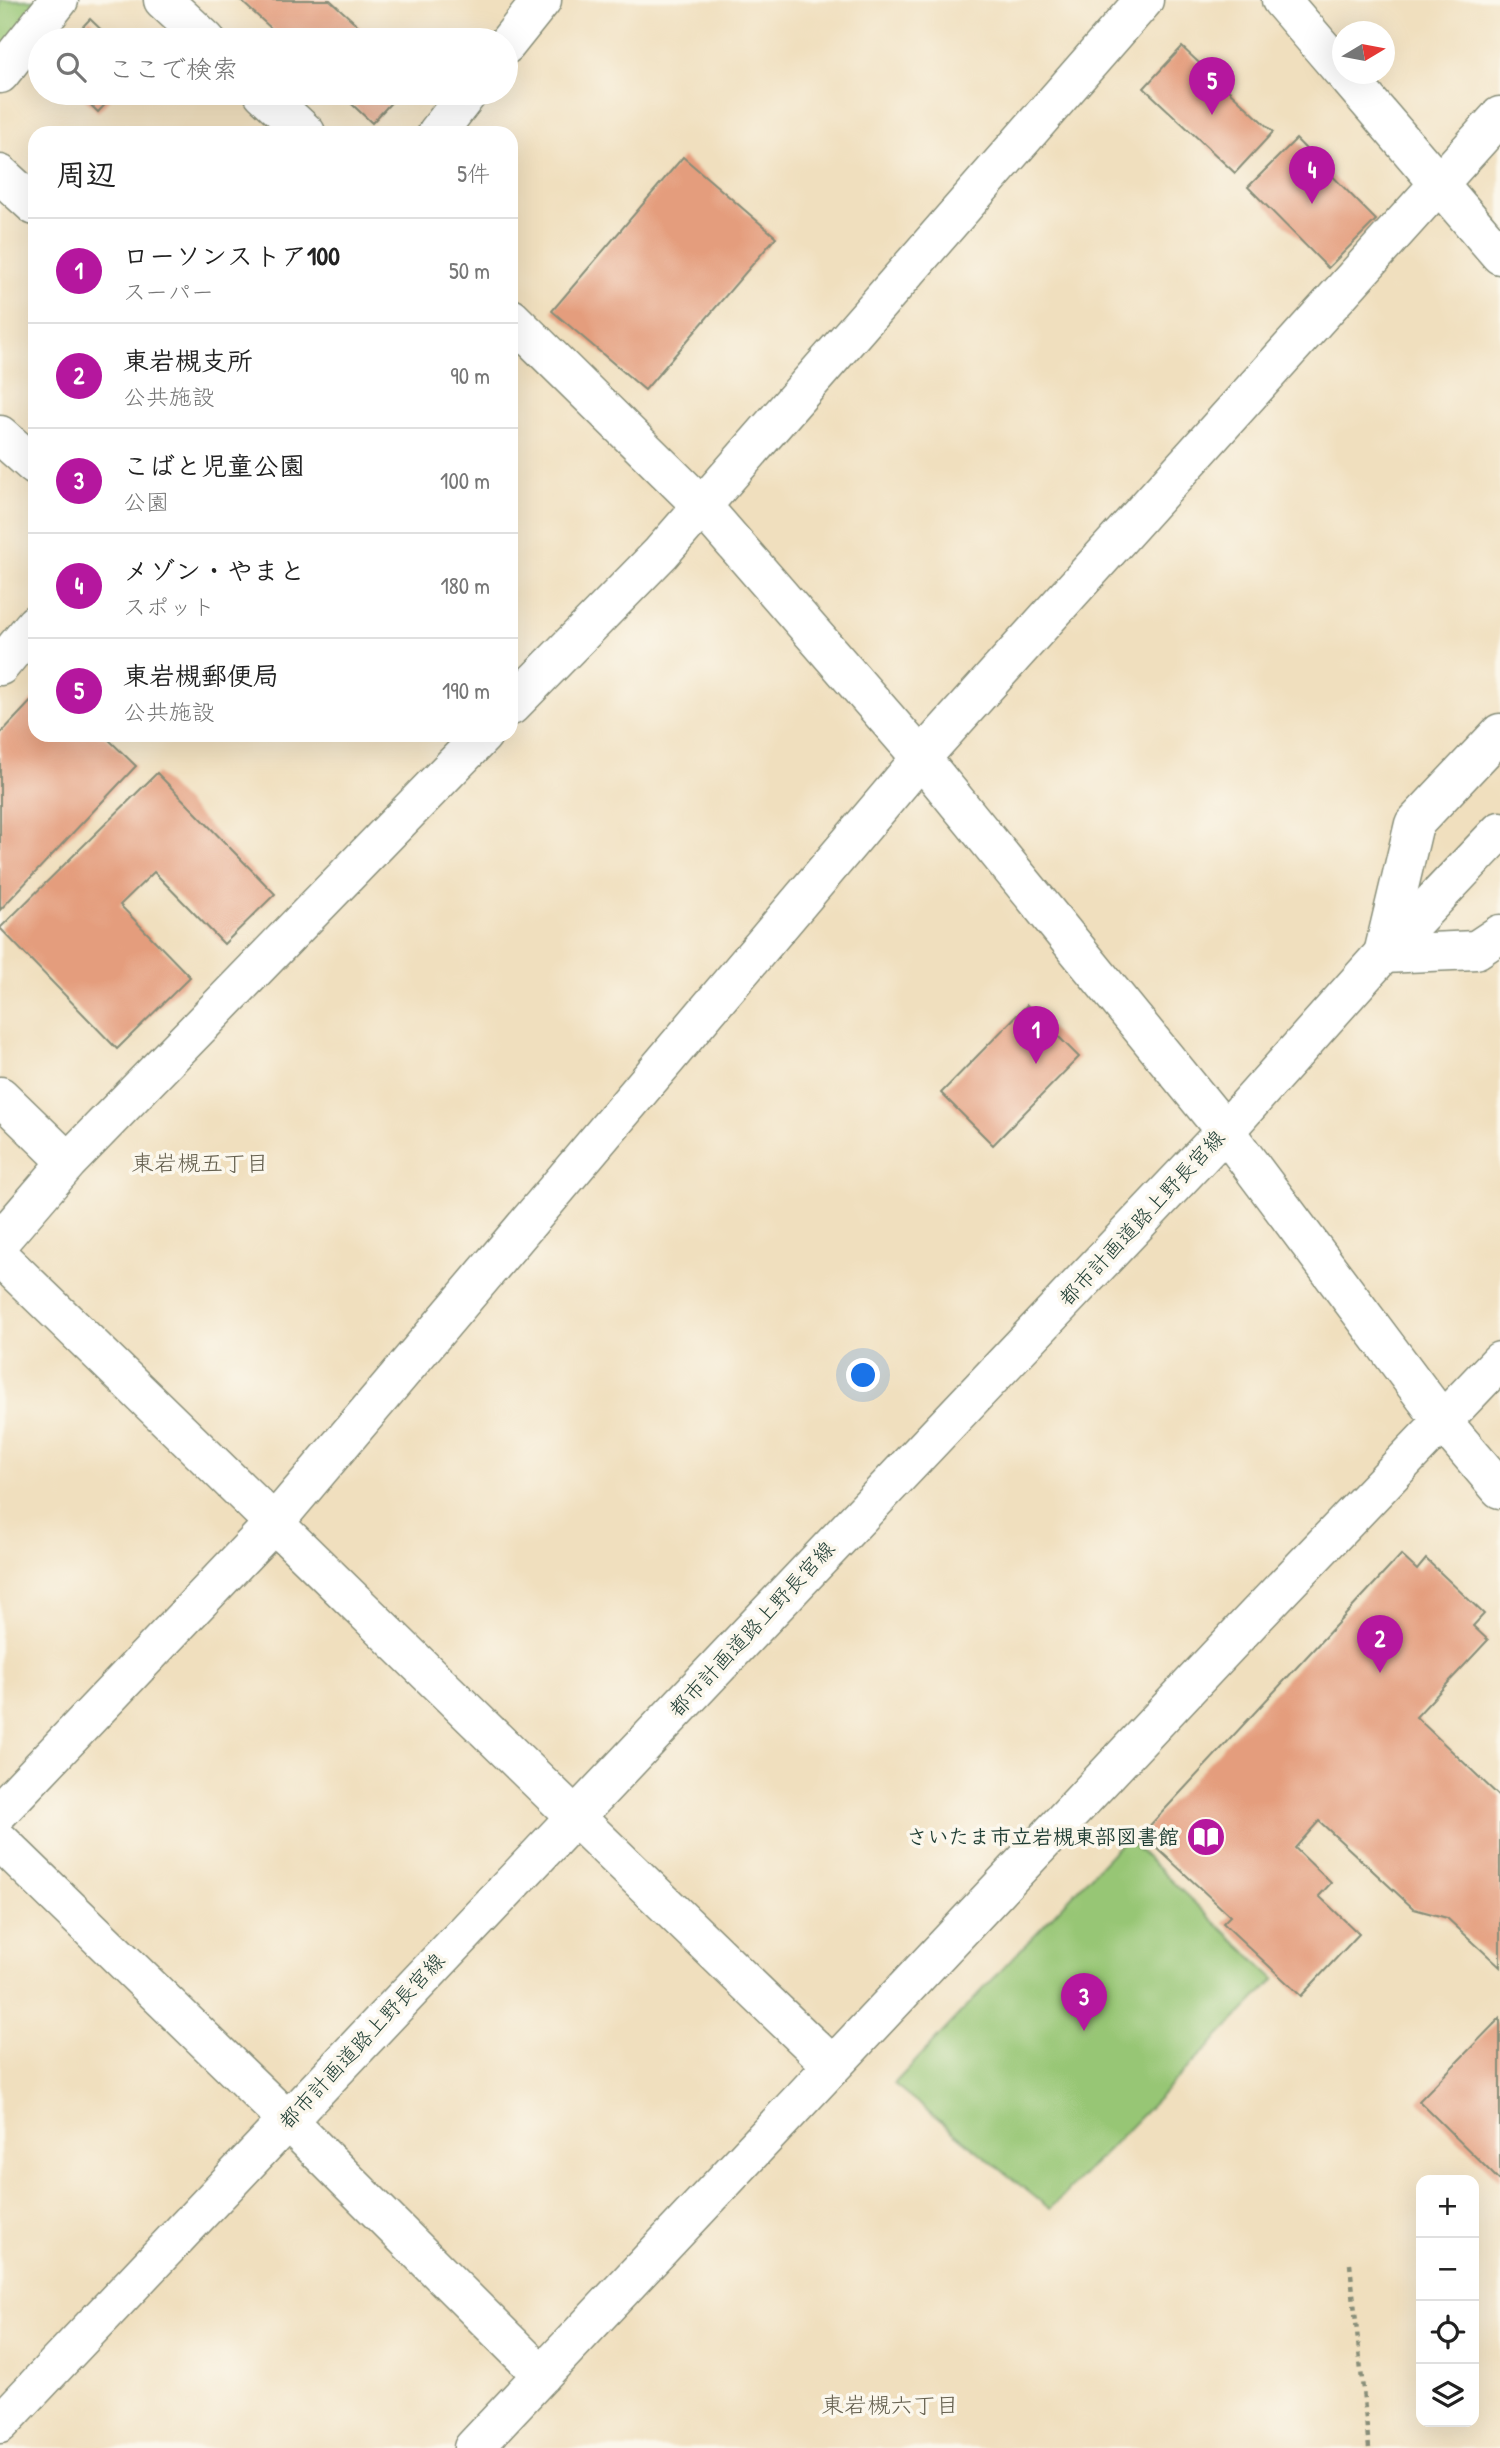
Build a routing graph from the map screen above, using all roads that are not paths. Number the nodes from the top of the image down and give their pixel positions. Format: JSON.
{"nodes":[{"id":1,"x":59,"y":0,"type":"edge"},
{"id":2,"x":163,"y":0,"type":"edge"},
{"id":3,"x":542,"y":0,"type":"edge"},
{"id":4,"x":1144,"y":0,"type":"edge"},
{"id":5,"x":1281,"y":0,"type":"edge"},
{"id":6,"x":37,"y":28,"type":"edge"},
{"id":7,"x":193,"y":28,"type":"edge"},
{"id":8,"x":518,"y":30,"type":"edge"},
{"id":9,"x":28,"y":39,"type":"edge"},
{"id":10,"x":1332,"y":58,"type":"edge"},
{"id":11,"x":0,"y":74,"type":"edge"},
{"id":12,"x":1354,"y":84,"type":"edge"},
{"id":13,"x":276,"y":105,"type":"edge"},
{"id":14,"x":459,"y":105,"type":"edge"},
{"id":15,"x":1500,"y":116,"type":"edge"},
{"id":16,"x":298,"y":126,"type":"edge"},
{"id":17,"x":442,"y":126,"type":"edge"},
{"id":18,"x":0,"y":174,"type":"edge"},
{"id":19,"x":1439,"y":181,"type":"junction"},
{"id":20,"x":28,"y":200,"type":"edge"},
{"id":21,"x":1500,"y":255,"type":"edge"},
{"id":22,"x":518,"y":325,"type":"edge"},
{"id":23,"x":0,"y":435,"type":"edge"},
{"id":24,"x":28,"y":460,"type":"edge"},
{"id":25,"x":702,"y":506,"type":"junction"},
{"id":26,"x":28,"y":632,"type":"edge"},
{"id":27,"x":0,"y":666,"type":"edge"},
{"id":28,"x":518,"y":699,"type":"edge"},
{"id":29,"x":1500,"y":733,"type":"edge"},
{"id":30,"x":476,"y":742,"type":"edge"},
{"id":31,"x":920,"y":758,"type":"junction"},
{"id":32,"x":1500,"y":831,"type":"edge"},
{"id":33,"x":1500,"y":934,"type":"edge"},
{"id":34,"x":1383,"y":954,"type":"junction"},
{"id":35,"x":0,"y":1096,"type":"edge"},
{"id":36,"x":1225,"y":1131,"type":"junction"},
{"id":37,"x":68,"y":1161,"type":"junction"},
{"id":38,"x":0,"y":1241,"type":"edge"},
{"id":39,"x":0,"y":1257,"type":"edge"},
{"id":40,"x":1500,"y":1360,"type":"edge"},
{"id":41,"x":1443,"y":1422,"type":"junction"},
{"id":42,"x":1500,"y":1489,"type":"edge"},
{"id":43,"x":275,"y":1522,"type":"junction"},
{"id":44,"x":0,"y":1811,"type":"edge"},
{"id":45,"x":573,"y":1817,"type":"junction"},
{"id":46,"x":0,"y":1840,"type":"edge"},
{"id":47,"x":832,"y":2065,"type":"junction"},
{"id":48,"x":287,"y":2120,"type":"junction"},
{"id":49,"x":542,"y":2375,"type":"junction"},
{"id":50,"x":0,"y":2424,"type":"edge"},
{"id":51,"x":473,"y":2448,"type":"edge"}],
"edges":[{"from":1,"to":6,"type":"street"},
{"from":2,"to":7,"type":"street"},
{"from":3,"to":8,"type":"street"},
{"from":4,"to":25,"type":"street"},
{"from":5,"to":10,"type":"street"},
{"from":9,"to":11,"type":"street"},
{"from":12,"to":19,"type":"street"},
{"from":13,"to":16,"type":"street"},
{"from":14,"to":17,"type":"street"},
{"from":15,"to":19,"type":"street"},
{"from":18,"to":20,"type":"street"},
{"from":19,"to":21,"type":"street"},
{"from":19,"to":31,"type":"street"},
{"from":22,"to":25,"type":"street"},
{"from":23,"to":24,"type":"street"},
{"from":25,"to":28,"type":"street"},
{"from":25,"to":31,"type":"street"},
{"from":26,"to":27,"type":"street"},
{"from":29,"to":34,"type":"street"},
{"from":30,"to":37,"type":"street"},
{"from":31,"to":36,"type":"street"},
{"from":31,"to":43,"type":"street"},
{"from":32,"to":34,"type":"street","name":"都市計画道路上野長宮線"},
{"from":33,"to":34,"type":"street"},
{"from":34,"to":36,"type":"street","name":"都市計画道路上野長宮線"},
{"from":35,"to":37,"type":"street"},
{"from":36,"to":41,"type":"street"},
{"from":36,"to":45,"type":"street","name":"都市計画道路上野長宮線"},
{"from":37,"to":38,"type":"street"},
{"from":39,"to":43,"type":"street"},
{"from":40,"to":41,"type":"street"},
{"from":41,"to":42,"type":"street"},
{"from":41,"to":47,"type":"street"},
{"from":43,"to":44,"type":"street"},
{"from":43,"to":45,"type":"street"},
{"from":45,"to":47,"type":"street"},
{"from":45,"to":48,"type":"street","name":"都市計画道路上野長宮線"},
{"from":46,"to":48,"type":"street"},
{"from":47,"to":49,"type":"street"},
{"from":48,"to":49,"type":"street"},
{"from":48,"to":50,"type":"street","name":"都市計画道路上野長宮線"},
{"from":49,"to":51,"type":"street"}]}
